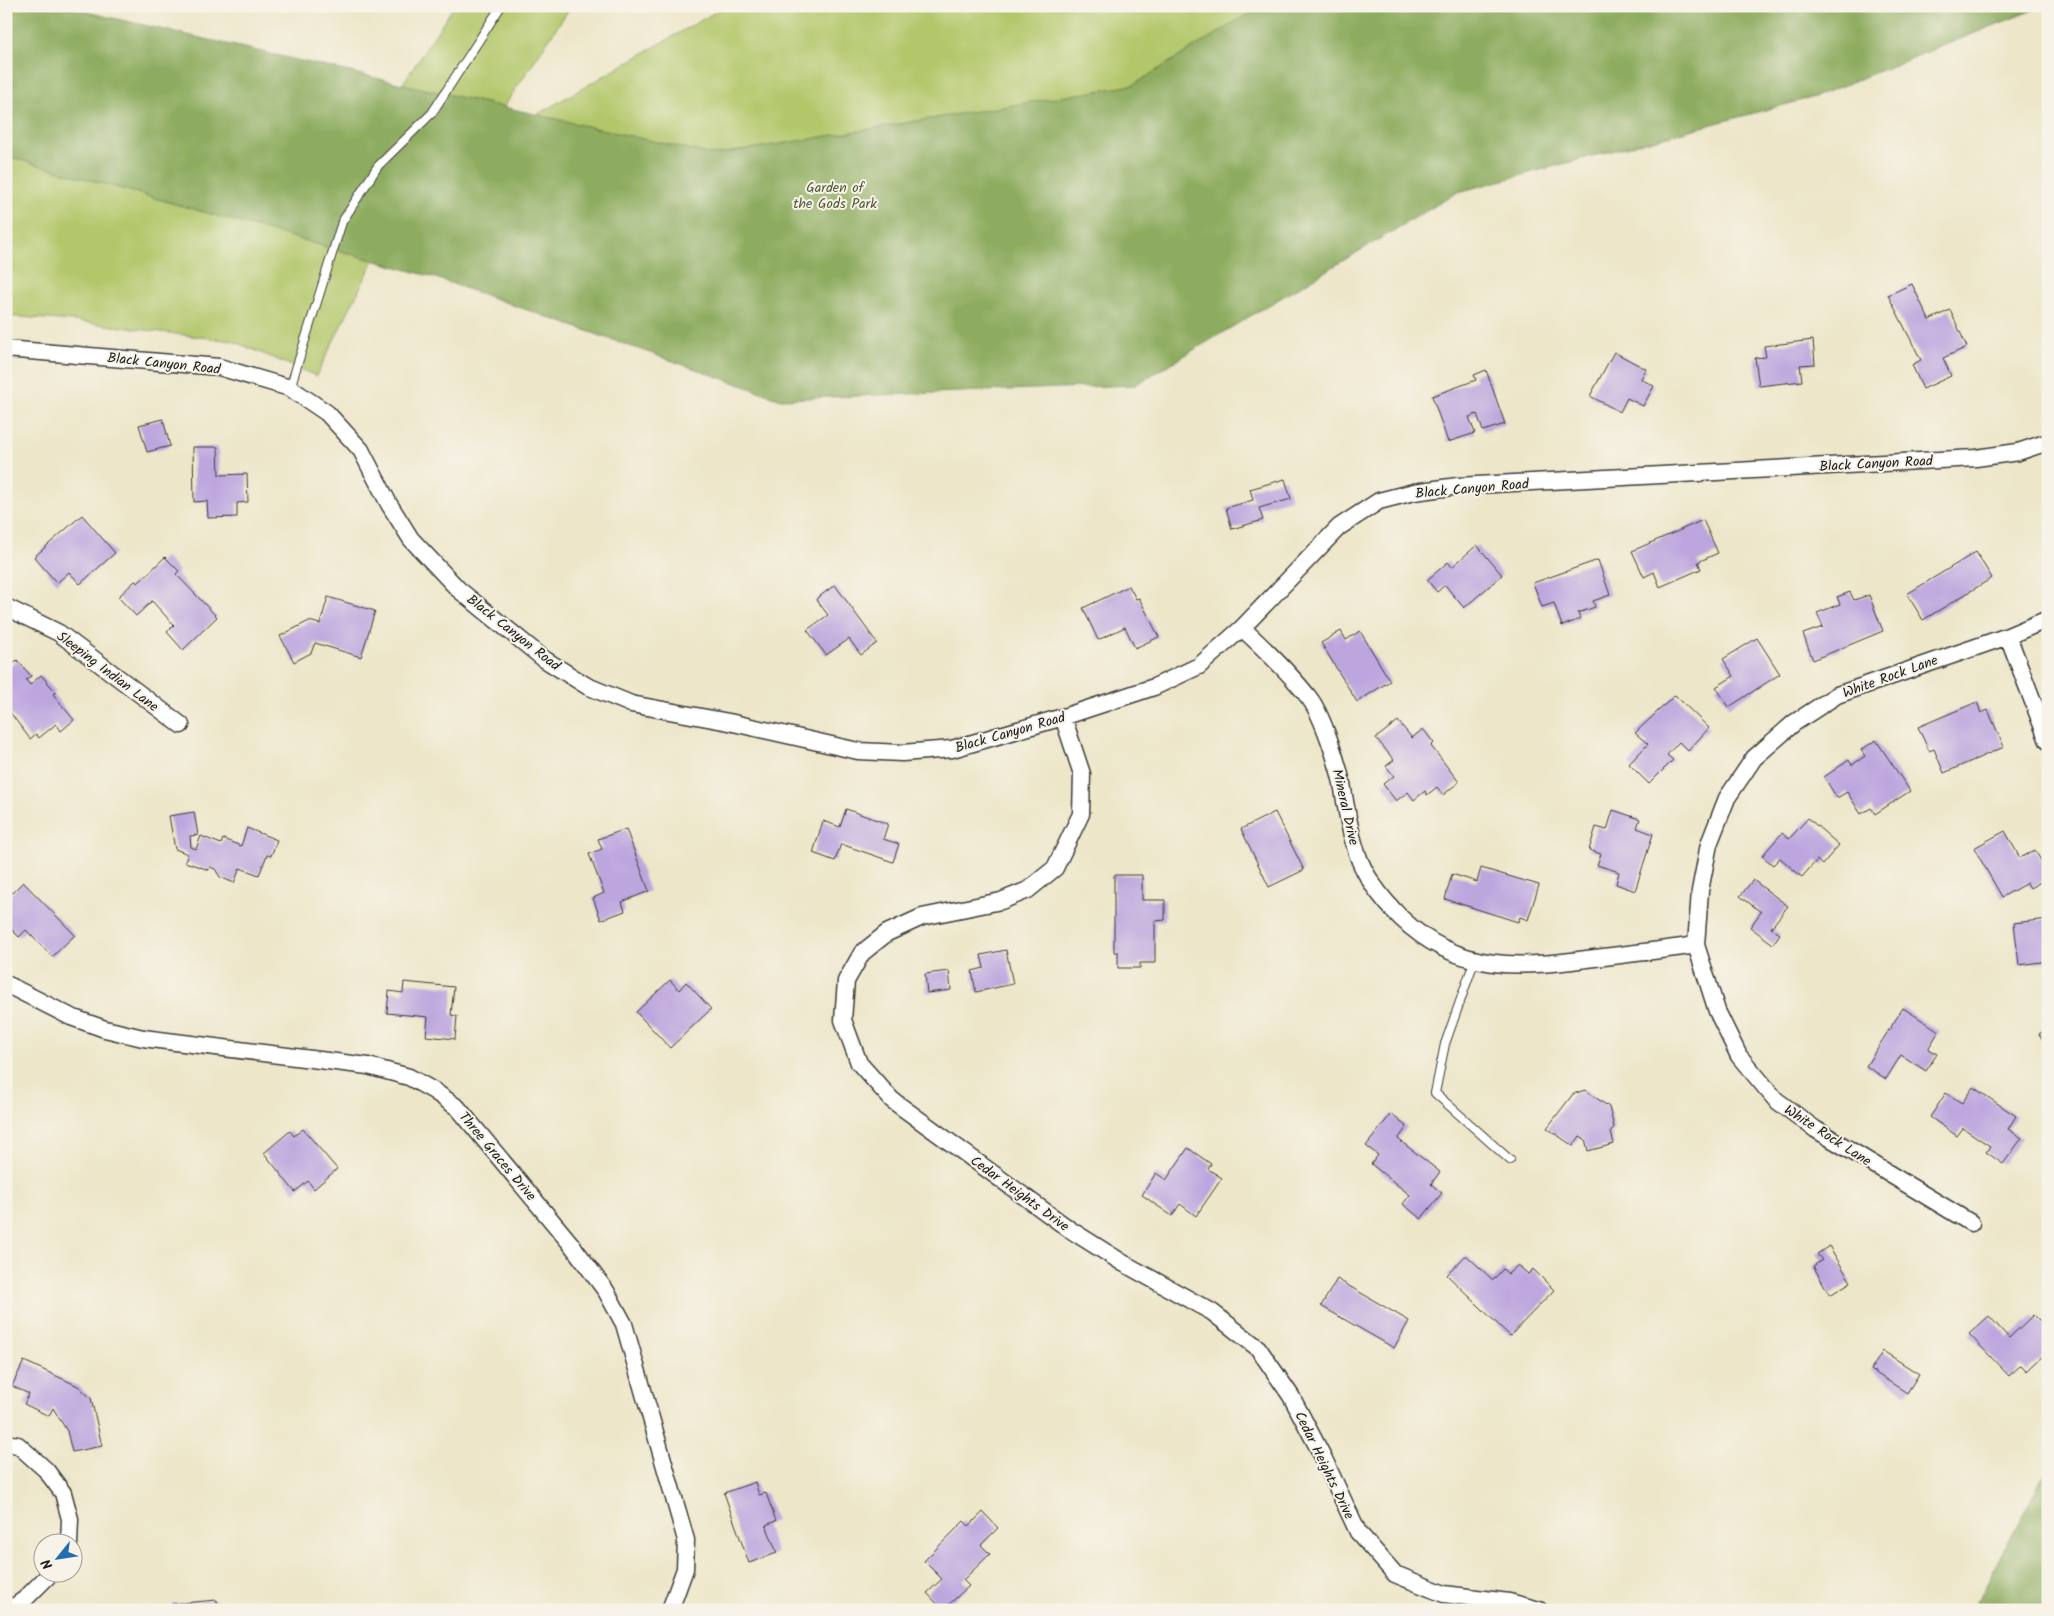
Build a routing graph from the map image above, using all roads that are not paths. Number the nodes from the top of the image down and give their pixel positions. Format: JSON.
{"nodes":[{"id":1,"x":501,"y":6,"type":"edge"},
{"id":2,"x":6,"y":349,"type":"edge"},
{"id":3,"x":290,"y":388,"type":"junction"},
{"id":4,"x":2048,"y":442,"type":"edge"},
{"id":5,"x":6,"y":607,"type":"edge"},
{"id":6,"x":2048,"y":619,"type":"edge"},
{"id":7,"x":1242,"y":628,"type":"junction"},
{"id":8,"x":2008,"y":636,"type":"junction"},
{"id":9,"x":1063,"y":717,"type":"junction"},
{"id":10,"x":181,"y":725,"type":"dead end"},
{"id":11,"x":2048,"y":741,"type":"edge"},
{"id":12,"x":1696,"y":945,"type":"junction"},
{"id":13,"x":1475,"y":959,"type":"junction"},
{"id":14,"x":6,"y":984,"type":"edge"},
{"id":15,"x":1510,"y":1160,"type":"dead end"},
{"id":16,"x":1971,"y":1223,"type":"dead end"},
{"id":17,"x":6,"y":1443,"type":"edge"},
{"id":18,"x":69,"y":1534,"type":"edge"},
{"id":19,"x":40,"y":1584,"type":"edge"},
{"id":20,"x":9,"y":1610,"type":"edge"},
{"id":21,"x":670,"y":1610,"type":"edge"},
{"id":22,"x":1539,"y":1610,"type":"edge"}],
"edges":[{"from":1,"to":3,"type":"lane"},
{"from":2,"to":3,"type":"street","name":"Black Canyon Road"},
{"from":3,"to":9,"type":"street","name":"Black Canyon Road"},
{"from":4,"to":7,"type":"street","name":"Black Canyon Road"},
{"from":5,"to":10,"type":"street","name":"Sleeping Indian Lane"},
{"from":6,"to":8,"type":"street","name":"White Rock Lane"},
{"from":7,"to":9,"type":"street","name":"Black Canyon Road"},
{"from":7,"to":13,"type":"street","name":"Mineral Drive"},
{"from":8,"to":11,"type":"street"},
{"from":8,"to":12,"type":"street","name":"White Rock Lane"},
{"from":9,"to":22,"type":"street","name":"Cedar Heights Drive"},
{"from":12,"to":13,"type":"street","name":"Mineral Drive"},
{"from":12,"to":16,"type":"street","name":"White Rock Lane"},
{"from":13,"to":15,"type":"lane"},
{"from":14,"to":21,"type":"street","name":"Three Graces Drive"},
{"from":17,"to":18,"type":"street"},
{"from":19,"to":20,"type":"street"}]}
